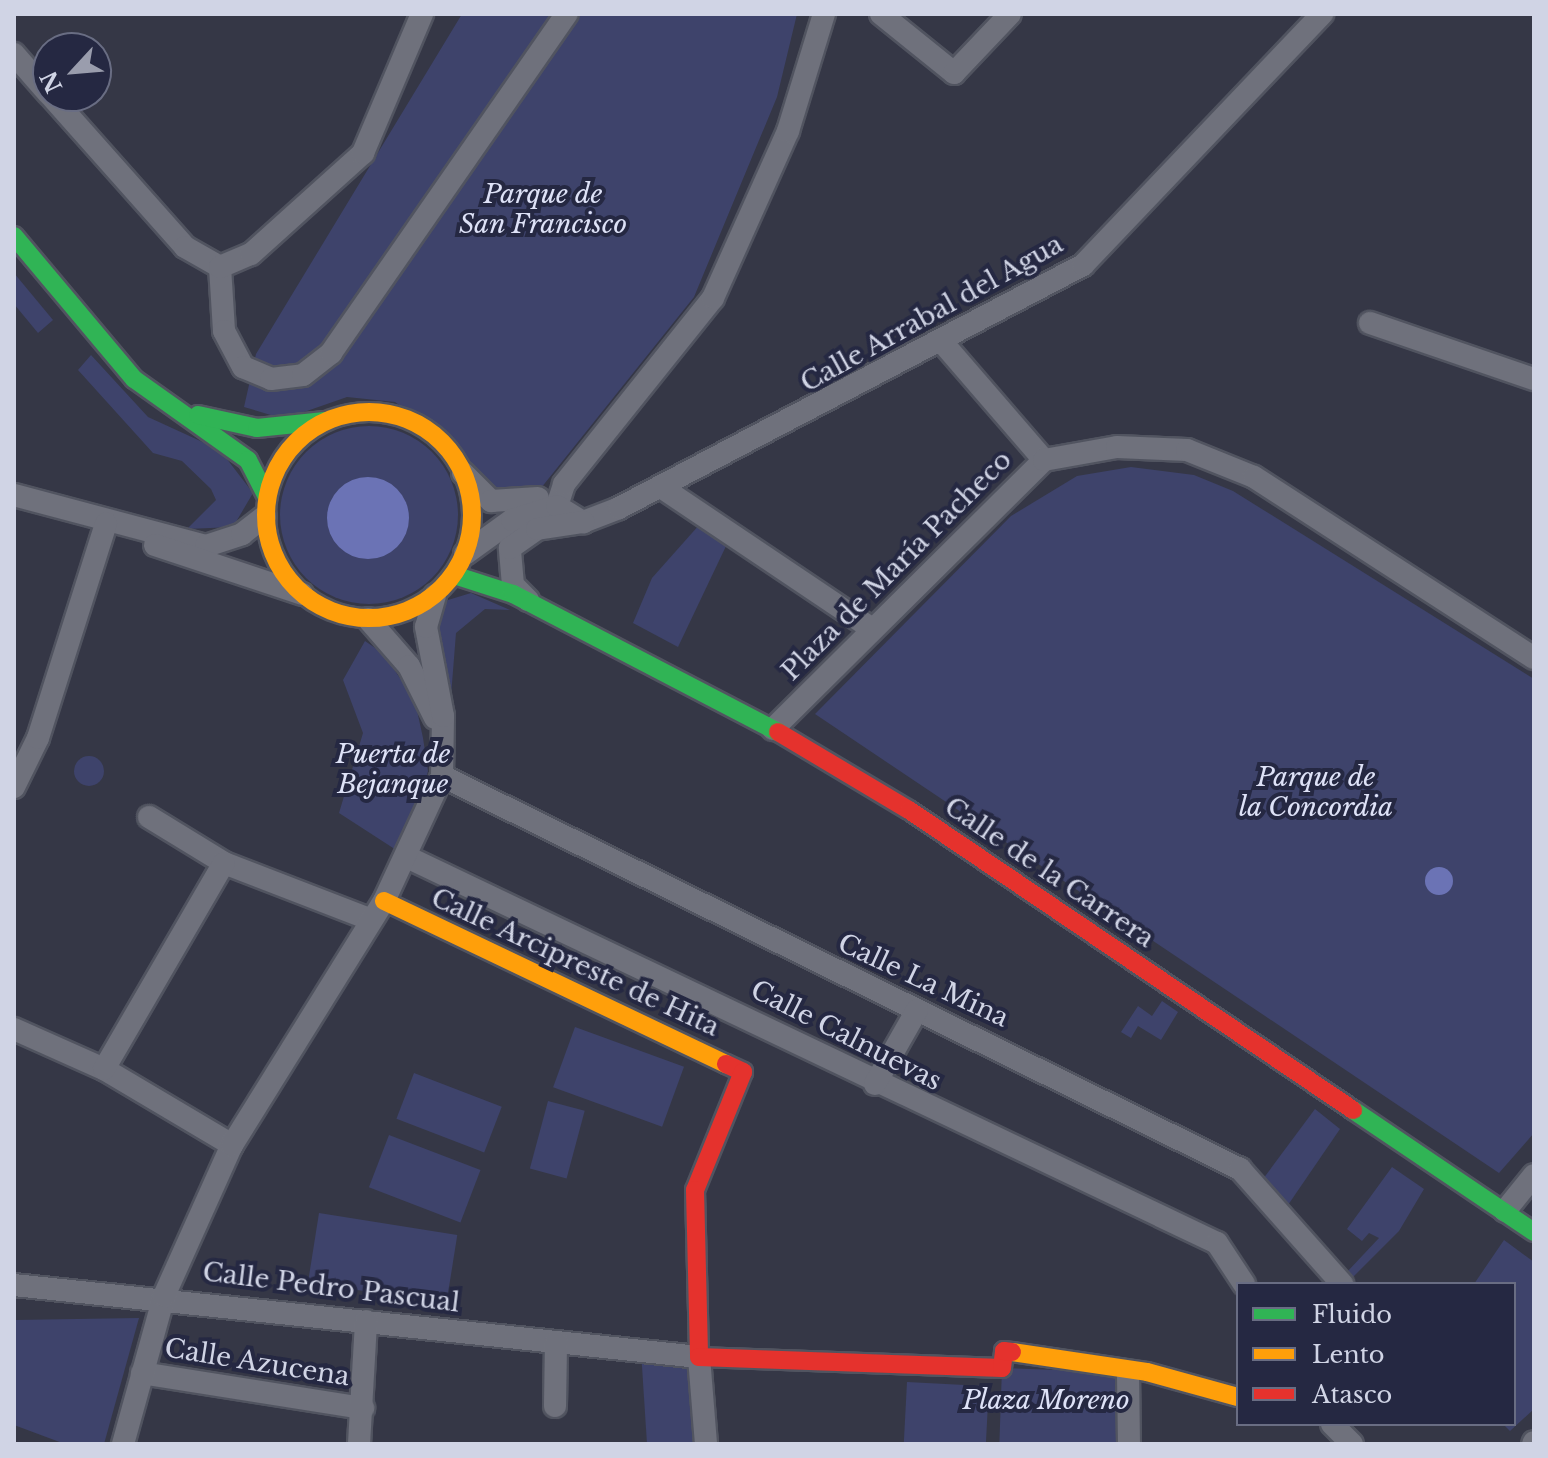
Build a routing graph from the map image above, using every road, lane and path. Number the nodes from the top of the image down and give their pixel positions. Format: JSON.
{"nodes":[{"id":1,"x":422,"y":14,"type":"edge"},
{"id":2,"x":567,"y":14,"type":"edge"},
{"id":3,"x":824,"y":14,"type":"edge"},
{"id":4,"x":881,"y":14,"type":"edge"},
{"id":5,"x":1010,"y":14,"type":"edge"},
{"id":6,"x":1322,"y":14,"type":"edge"},
{"id":7,"x":14,"y":54,"type":"edge"},
{"id":8,"x":32,"y":74,"type":"edge"},
{"id":9,"x":66,"y":112,"type":"edge"},
{"id":10,"x":14,"y":236,"type":"edge"},
{"id":11,"x":220,"y":267,"type":"junction"},
{"id":12,"x":1370,"y":323,"type":"dead end"},
{"id":13,"x":942,"y":342,"type":"junction"},
{"id":14,"x":1534,"y":379,"type":"edge"},
{"id":15,"x":165,"y":402,"type":"junction"},
{"id":16,"x":325,"y":421,"type":"junction"},
{"id":17,"x":1044,"y":460,"type":"junction"},
{"id":18,"x":463,"y":473,"type":"junction"},
{"id":19,"x":564,"y":484,"type":"junction"},
{"id":20,"x":661,"y":487,"type":"junction"},
{"id":21,"x":14,"y":495,"type":"edge"},
{"id":22,"x":266,"y":506,"type":"junction"},
{"id":23,"x":557,"y":506,"type":"junction"},
{"id":24,"x":583,"y":522,"type":"junction"},
{"id":25,"x":106,"y":524,"type":"junction"},
{"id":26,"x":469,"y":545,"type":"junction"},
{"id":27,"x":454,"y":575,"type":"junction"},
{"id":28,"x":302,"y":594,"type":"junction"},
{"id":29,"x":435,"y":595,"type":"junction"},
{"id":30,"x":522,"y":599,"type":"junction"},
{"id":31,"x":368,"y":619,"type":"junction"},
{"id":32,"x":872,"y":629,"type":"junction"},
{"id":33,"x":1534,"y":658,"type":"edge"},
{"id":34,"x":773,"y":729,"type":"junction"},
{"id":35,"x":443,"y":742,"type":"junction"},
{"id":36,"x":21,"y":764,"type":"edge"},
{"id":37,"x":442,"y":776,"type":"junction"},
{"id":38,"x":14,"y":787,"type":"edge"},
{"id":39,"x":149,"y":817,"type":"dead end"},
{"id":40,"x":407,"y":857,"type":"junction"},
{"id":41,"x":224,"y":863,"type":"junction"},
{"id":42,"x":384,"y":901,"type":"junction"},
{"id":43,"x":369,"y":919,"type":"junction"},
{"id":44,"x":917,"y":1010,"type":"junction"},
{"id":45,"x":14,"y":1029,"type":"edge"},
{"id":46,"x":104,"y":1069,"type":"junction"},
{"id":47,"x":875,"y":1084,"type":"junction"},
{"id":48,"x":232,"y":1145,"type":"junction"},
{"id":49,"x":1534,"y":1175,"type":"edge"},
{"id":50,"x":1505,"y":1211,"type":"junction"},
{"id":51,"x":1534,"y":1232,"type":"edge"},
{"id":52,"x":1243,"y":1282,"type":"edge"},
{"id":53,"x":1340,"y":1282,"type":"edge"},
{"id":54,"x":14,"y":1285,"type":"edge"},
{"id":55,"x":164,"y":1296,"type":"junction"},
{"id":56,"x":366,"y":1321,"type":"junction"},
{"id":57,"x":556,"y":1342,"type":"junction"},
{"id":58,"x":699,"y":1357,"type":"junction"},
{"id":59,"x":142,"y":1373,"type":"junction"},
{"id":60,"x":1128,"y":1373,"type":"junction"},
{"id":61,"x":1236,"y":1397,"type":"edge"},
{"id":62,"x":555,"y":1406,"type":"dead end"},
{"id":63,"x":363,"y":1408,"type":"junction"},
{"id":64,"x":123,"y":1444,"type":"edge"},
{"id":65,"x":359,"y":1444,"type":"edge"},
{"id":66,"x":706,"y":1444,"type":"edge"},
{"id":67,"x":1129,"y":1444,"type":"edge"}],
"edges":[{"from":1,"to":11,"type":"street"},
{"from":2,"to":11,"type":"street"},
{"from":3,"to":19,"type":"street"},
{"from":4,"to":5,"type":"street"},
{"from":6,"to":13,"type":"street","name":"Calle Arrabal del Agua"},
{"from":7,"to":8,"type":"street"},
{"from":9,"to":11,"type":"street"},
{"from":10,"to":15,"type":"street"},
{"from":12,"to":14,"type":"street"},
{"from":13,"to":17,"type":"street"},
{"from":13,"to":20,"type":"street","name":"Calle Arrabal del Agua"},
{"from":15,"to":16,"type":"street"},
{"from":15,"to":22,"type":"street"},
{"from":16,"to":18,"type":"street"},
{"from":16,"to":22,"type":"street"},
{"from":17,"to":32,"type":"street","name":"Plaza de María Pacheco"},
{"from":17,"to":33,"type":"street","name":"Plaza de María Pacheco"},
{"from":18,"to":19,"type":"street"},
{"from":18,"to":26,"type":"street"},
{"from":19,"to":23,"type":"street"},
{"from":20,"to":24,"type":"street","name":"Calle Arrabal del Agua"},
{"from":20,"to":32,"type":"street"},
{"from":21,"to":25,"type":"street"},
{"from":22,"to":25,"type":"street"},
{"from":22,"to":28,"type":"street"},
{"from":23,"to":24,"type":"street"},
{"from":23,"to":26,"type":"street"},
{"from":24,"to":30,"type":"street","name":"Calle Arrabal del Agua"},
{"from":25,"to":28,"type":"street"},
{"from":25,"to":36,"type":"street"},
{"from":26,"to":27,"type":"street"},
{"from":26,"to":30,"type":"street"},
{"from":27,"to":29,"type":"street"},
{"from":27,"to":30,"type":"street"},
{"from":28,"to":31,"type":"street"},
{"from":29,"to":31,"type":"street"},
{"from":29,"to":35,"type":"street"},
{"from":30,"to":34,"type":"street","name":"Calle de la Carrera"},
{"from":31,"to":35,"type":"street"},
{"from":32,"to":34,"type":"street","name":"Plaza de María Pacheco"},
{"from":34,"to":50,"type":"street","name":"Calle de la Carrera"},
{"from":35,"to":37,"type":"street"},
{"from":36,"to":38,"type":"street"},
{"from":37,"to":40,"type":"street"},
{"from":37,"to":44,"type":"street","name":"Calle La Mina"},
{"from":39,"to":41,"type":"street"},
{"from":40,"to":42,"type":"street"},
{"from":40,"to":47,"type":"street","name":"Calle Calnuevas"},
{"from":41,"to":43,"type":"street"},
{"from":41,"to":46,"type":"street"},
{"from":42,"to":43,"type":"street"},
{"from":42,"to":58,"type":"street","name":"Calle Arcipreste de Hita"},
{"from":43,"to":48,"type":"street"},
{"from":44,"to":47,"type":"street"},
{"from":44,"to":53,"type":"street","name":"Calle La Mina"},
{"from":45,"to":46,"type":"street"},
{"from":46,"to":48,"type":"street"},
{"from":47,"to":52,"type":"street","name":"Calle Calnuevas"},
{"from":48,"to":55,"type":"street"},
{"from":49,"to":50,"type":"street"},
{"from":50,"to":51,"type":"street","name":"Calle de la Carrera"},
{"from":54,"to":55,"type":"street","name":"Calle Pedro Pascual"},
{"from":55,"to":56,"type":"street","name":"Calle Pedro Pascual"},
{"from":55,"to":59,"type":"street"},
{"from":56,"to":57,"type":"street","name":"Calle Pedro Pascual"},
{"from":56,"to":63,"type":"street"},
{"from":57,"to":58,"type":"street","name":"Calle Pedro Pascual"},
{"from":57,"to":62,"type":"street"},
{"from":58,"to":60,"type":"street"},
{"from":58,"to":66,"type":"street"},
{"from":59,"to":63,"type":"street","name":"Calle Azucena"},
{"from":59,"to":64,"type":"street"},
{"from":60,"to":61,"type":"street"},
{"from":60,"to":67,"type":"street"},
{"from":63,"to":65,"type":"street"}]}
